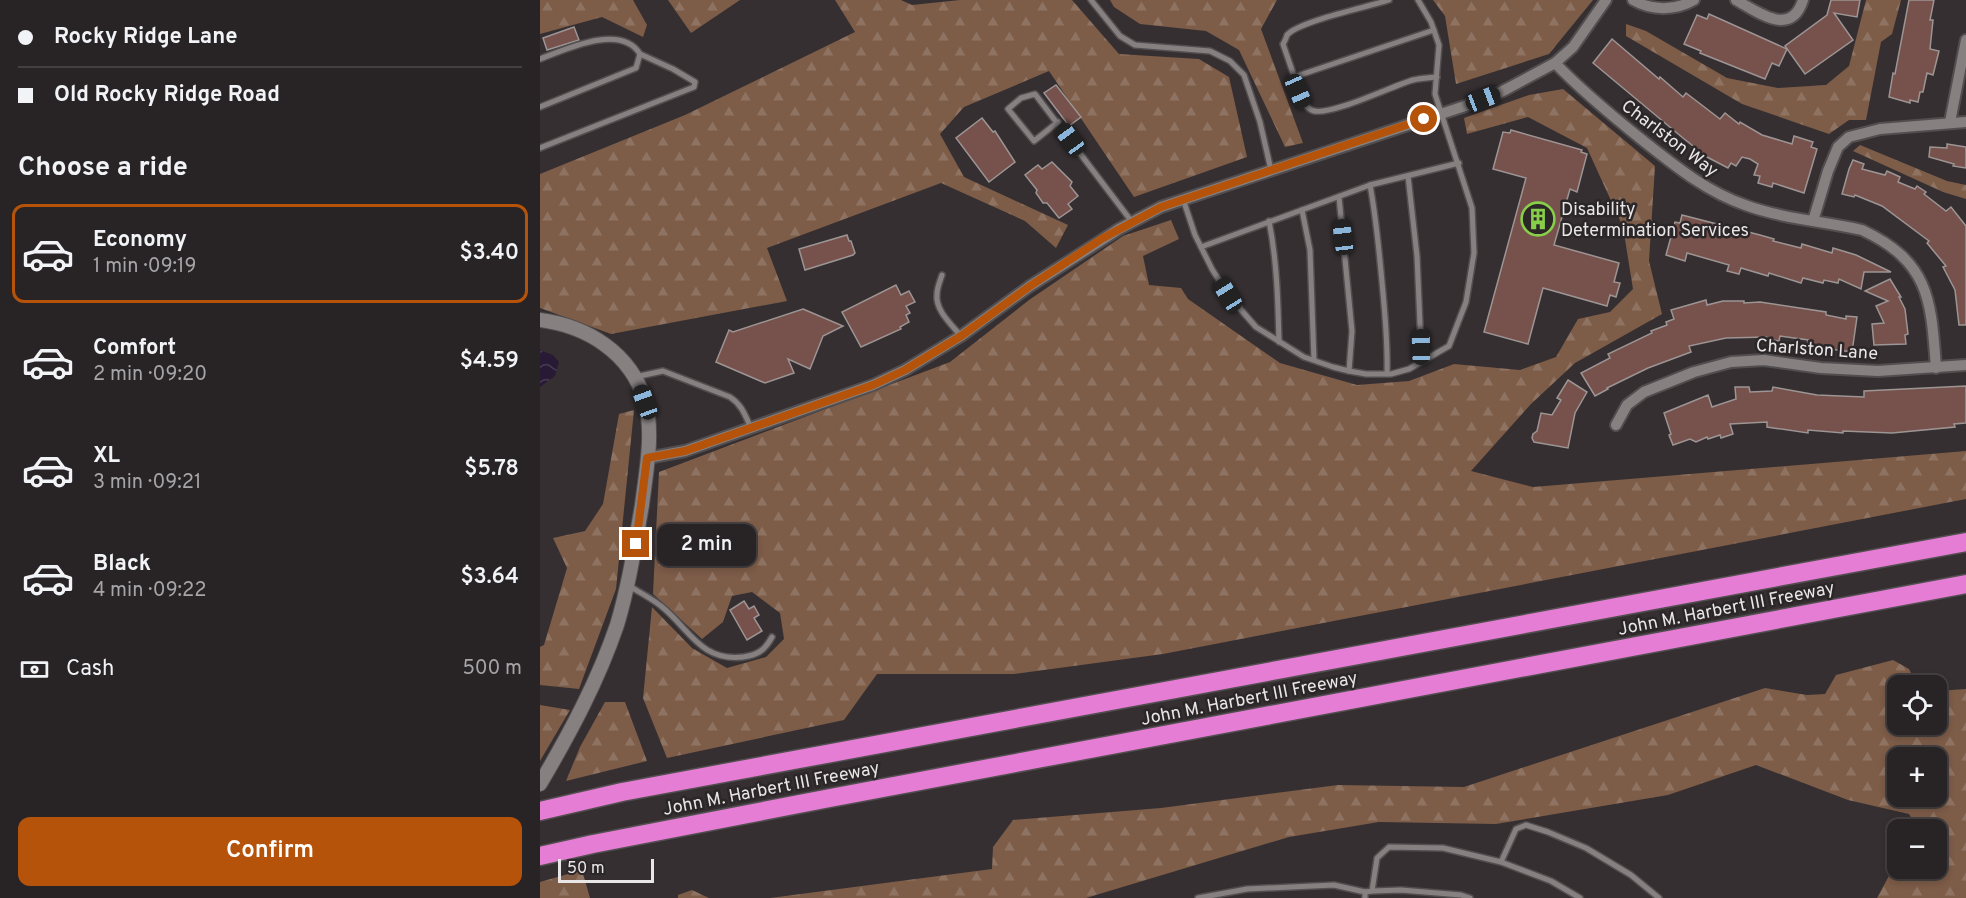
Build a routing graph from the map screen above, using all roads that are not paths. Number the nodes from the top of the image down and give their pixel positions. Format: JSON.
{"nodes":[{"id":1,"x":1091,"y":0,"type":"edge"},
{"id":2,"x":1389,"y":0,"type":"edge"},
{"id":3,"x":1418,"y":0,"type":"edge"},
{"id":4,"x":1606,"y":0,"type":"edge"},
{"id":5,"x":1633,"y":0,"type":"edge"},
{"id":6,"x":1694,"y":0,"type":"edge"},
{"id":7,"x":1736,"y":0,"type":"edge"},
{"id":8,"x":1803,"y":0,"type":"edge"},
{"id":9,"x":1434,"y":30,"type":"junction"},
{"id":10,"x":1966,"y":40,"type":"edge"},
{"id":11,"x":640,"y":54,"type":"junction"},
{"id":12,"x":540,"y":59,"type":"edge"},
{"id":13,"x":1555,"y":63,"type":"junction"},
{"id":14,"x":1294,"y":76,"type":"junction"},
{"id":15,"x":1437,"y":77,"type":"junction"},
{"id":16,"x":540,"y":107,"type":"edge"},
{"id":17,"x":1443,"y":113,"type":"junction"},
{"id":18,"x":1058,"y":122,"type":"junction"},
{"id":19,"x":1966,"y":122,"type":"edge"},
{"id":20,"x":1950,"y":123,"type":"junction"},
{"id":21,"x":540,"y":148,"type":"edge"},
{"id":22,"x":1459,"y":163,"type":"junction"},
{"id":23,"x":1271,"y":170,"type":"junction"},
{"id":24,"x":1408,"y":176,"type":"junction"},
{"id":25,"x":1370,"y":185,"type":"junction"},
{"id":26,"x":1339,"y":197,"type":"junction"},
{"id":27,"x":1183,"y":199,"type":"junction"},
{"id":28,"x":1302,"y":210,"type":"junction"},
{"id":29,"x":1269,"y":221,"type":"junction"},
{"id":30,"x":1813,"y":221,"type":"junction"},
{"id":31,"x":1132,"y":222,"type":"junction"},
{"id":32,"x":1201,"y":247,"type":"junction"},
{"id":33,"x":942,"y":275,"type":"dead end"},
{"id":34,"x":540,"y":320,"type":"edge"},
{"id":35,"x":961,"y":336,"type":"junction"},
{"id":36,"x":1279,"y":342,"type":"junction"},
{"id":37,"x":1314,"y":360,"type":"junction"},
{"id":38,"x":1425,"y":360,"type":"junction"},
{"id":39,"x":1966,"y":365,"type":"edge"},
{"id":40,"x":1936,"y":368,"type":"junction"},
{"id":41,"x":1349,"y":371,"type":"junction"},
{"id":42,"x":1387,"y":374,"type":"junction"},
{"id":43,"x":635,"y":377,"type":"junction"},
{"id":44,"x":1616,"y":425,"type":"dead end"},
{"id":45,"x":751,"y":428,"type":"junction"},
{"id":46,"x":647,"y":458,"type":"junction"},
{"id":47,"x":1966,"y":542,"type":"edge"},
{"id":48,"x":1966,"y":584,"type":"edge"},
{"id":49,"x":628,"y":585,"type":"junction"},
{"id":50,"x":772,"y":637,"type":"dead end"},
{"id":51,"x":540,"y":784,"type":"edge"},
{"id":52,"x":540,"y":811,"type":"edge"},
{"id":53,"x":540,"y":856,"type":"edge"},
{"id":54,"x":1501,"y":862,"type":"junction"},
{"id":55,"x":1372,"y":891,"type":"junction"},
{"id":56,"x":1381,"y":891,"type":"junction"},
{"id":57,"x":1365,"y":895,"type":"edge"},
{"id":58,"x":1198,"y":898,"type":"edge"},
{"id":59,"x":1382,"y":898,"type":"edge"},
{"id":60,"x":1470,"y":898,"type":"edge"},
{"id":61,"x":1580,"y":898,"type":"edge"},
{"id":62,"x":1659,"y":898,"type":"edge"}],
"edges":[{"from":1,"to":23,"type":"lane"},
{"from":2,"to":14,"type":"lane"},
{"from":3,"to":9,"type":"lane"},
{"from":4,"to":13,"type":"street"},
{"from":5,"to":6,"type":"street"},
{"from":7,"to":8,"type":"street"},
{"from":9,"to":14,"type":"lane"},
{"from":9,"to":15,"type":"lane"},
{"from":10,"to":20,"type":"street"},
{"from":11,"to":12,"type":"lane"},
{"from":11,"to":16,"type":"lane"},
{"from":11,"to":21,"type":"lane"},
{"from":13,"to":17,"type":"street"},
{"from":13,"to":30,"type":"street","name":"Charlston Way"},
{"from":14,"to":15,"type":"lane"},
{"from":15,"to":17,"type":"lane"},
{"from":17,"to":22,"type":"lane"},
{"from":17,"to":23,"type":"street"},
{"from":18,"to":18,"type":"lane"},
{"from":18,"to":31,"type":"lane"},
{"from":19,"to":20,"type":"street"},
{"from":20,"to":30,"type":"street"},
{"from":22,"to":24,"type":"lane"},
{"from":22,"to":38,"type":"lane"},
{"from":23,"to":27,"type":"street"},
{"from":24,"to":25,"type":"lane"},
{"from":24,"to":38,"type":"lane"},
{"from":25,"to":26,"type":"lane"},
{"from":25,"to":42,"type":"lane"},
{"from":26,"to":28,"type":"lane"},
{"from":26,"to":41,"type":"lane"},
{"from":27,"to":31,"type":"street"},
{"from":27,"to":32,"type":"lane"},
{"from":28,"to":29,"type":"lane"},
{"from":28,"to":37,"type":"lane"},
{"from":29,"to":32,"type":"lane"},
{"from":29,"to":36,"type":"lane"},
{"from":30,"to":40,"type":"street","name":"Charlston Way"},
{"from":31,"to":35,"type":"street"},
{"from":32,"to":36,"type":"lane"},
{"from":33,"to":35,"type":"lane"},
{"from":34,"to":43,"type":"street"},
{"from":35,"to":45,"type":"street"},
{"from":36,"to":37,"type":"lane"},
{"from":37,"to":41,"type":"lane"},
{"from":38,"to":42,"type":"lane"},
{"from":39,"to":40,"type":"street","name":"Charlston Lane"},
{"from":40,"to":44,"type":"street","name":"Charlston Lane"},
{"from":41,"to":42,"type":"lane"},
{"from":43,"to":45,"type":"lane"},
{"from":43,"to":46,"type":"street"},
{"from":45,"to":46,"type":"street"},
{"from":46,"to":49,"type":"street"},
{"from":47,"to":52,"type":"highway","name":"John M. Harbert III Freeway"},
{"from":48,"to":53,"type":"highway","name":"John M. Harbert III Freeway"},
{"from":49,"to":50,"type":"lane"},
{"from":49,"to":51,"type":"street"},
{"from":54,"to":55,"type":"lane"},
{"from":54,"to":61,"type":"lane"},
{"from":54,"to":62,"type":"lane"},
{"from":55,"to":56,"type":"lane"},
{"from":55,"to":57,"type":"lane"},
{"from":56,"to":59,"type":"lane"},
{"from":56,"to":60,"type":"lane"},
{"from":57,"to":58,"type":"lane"}]}
